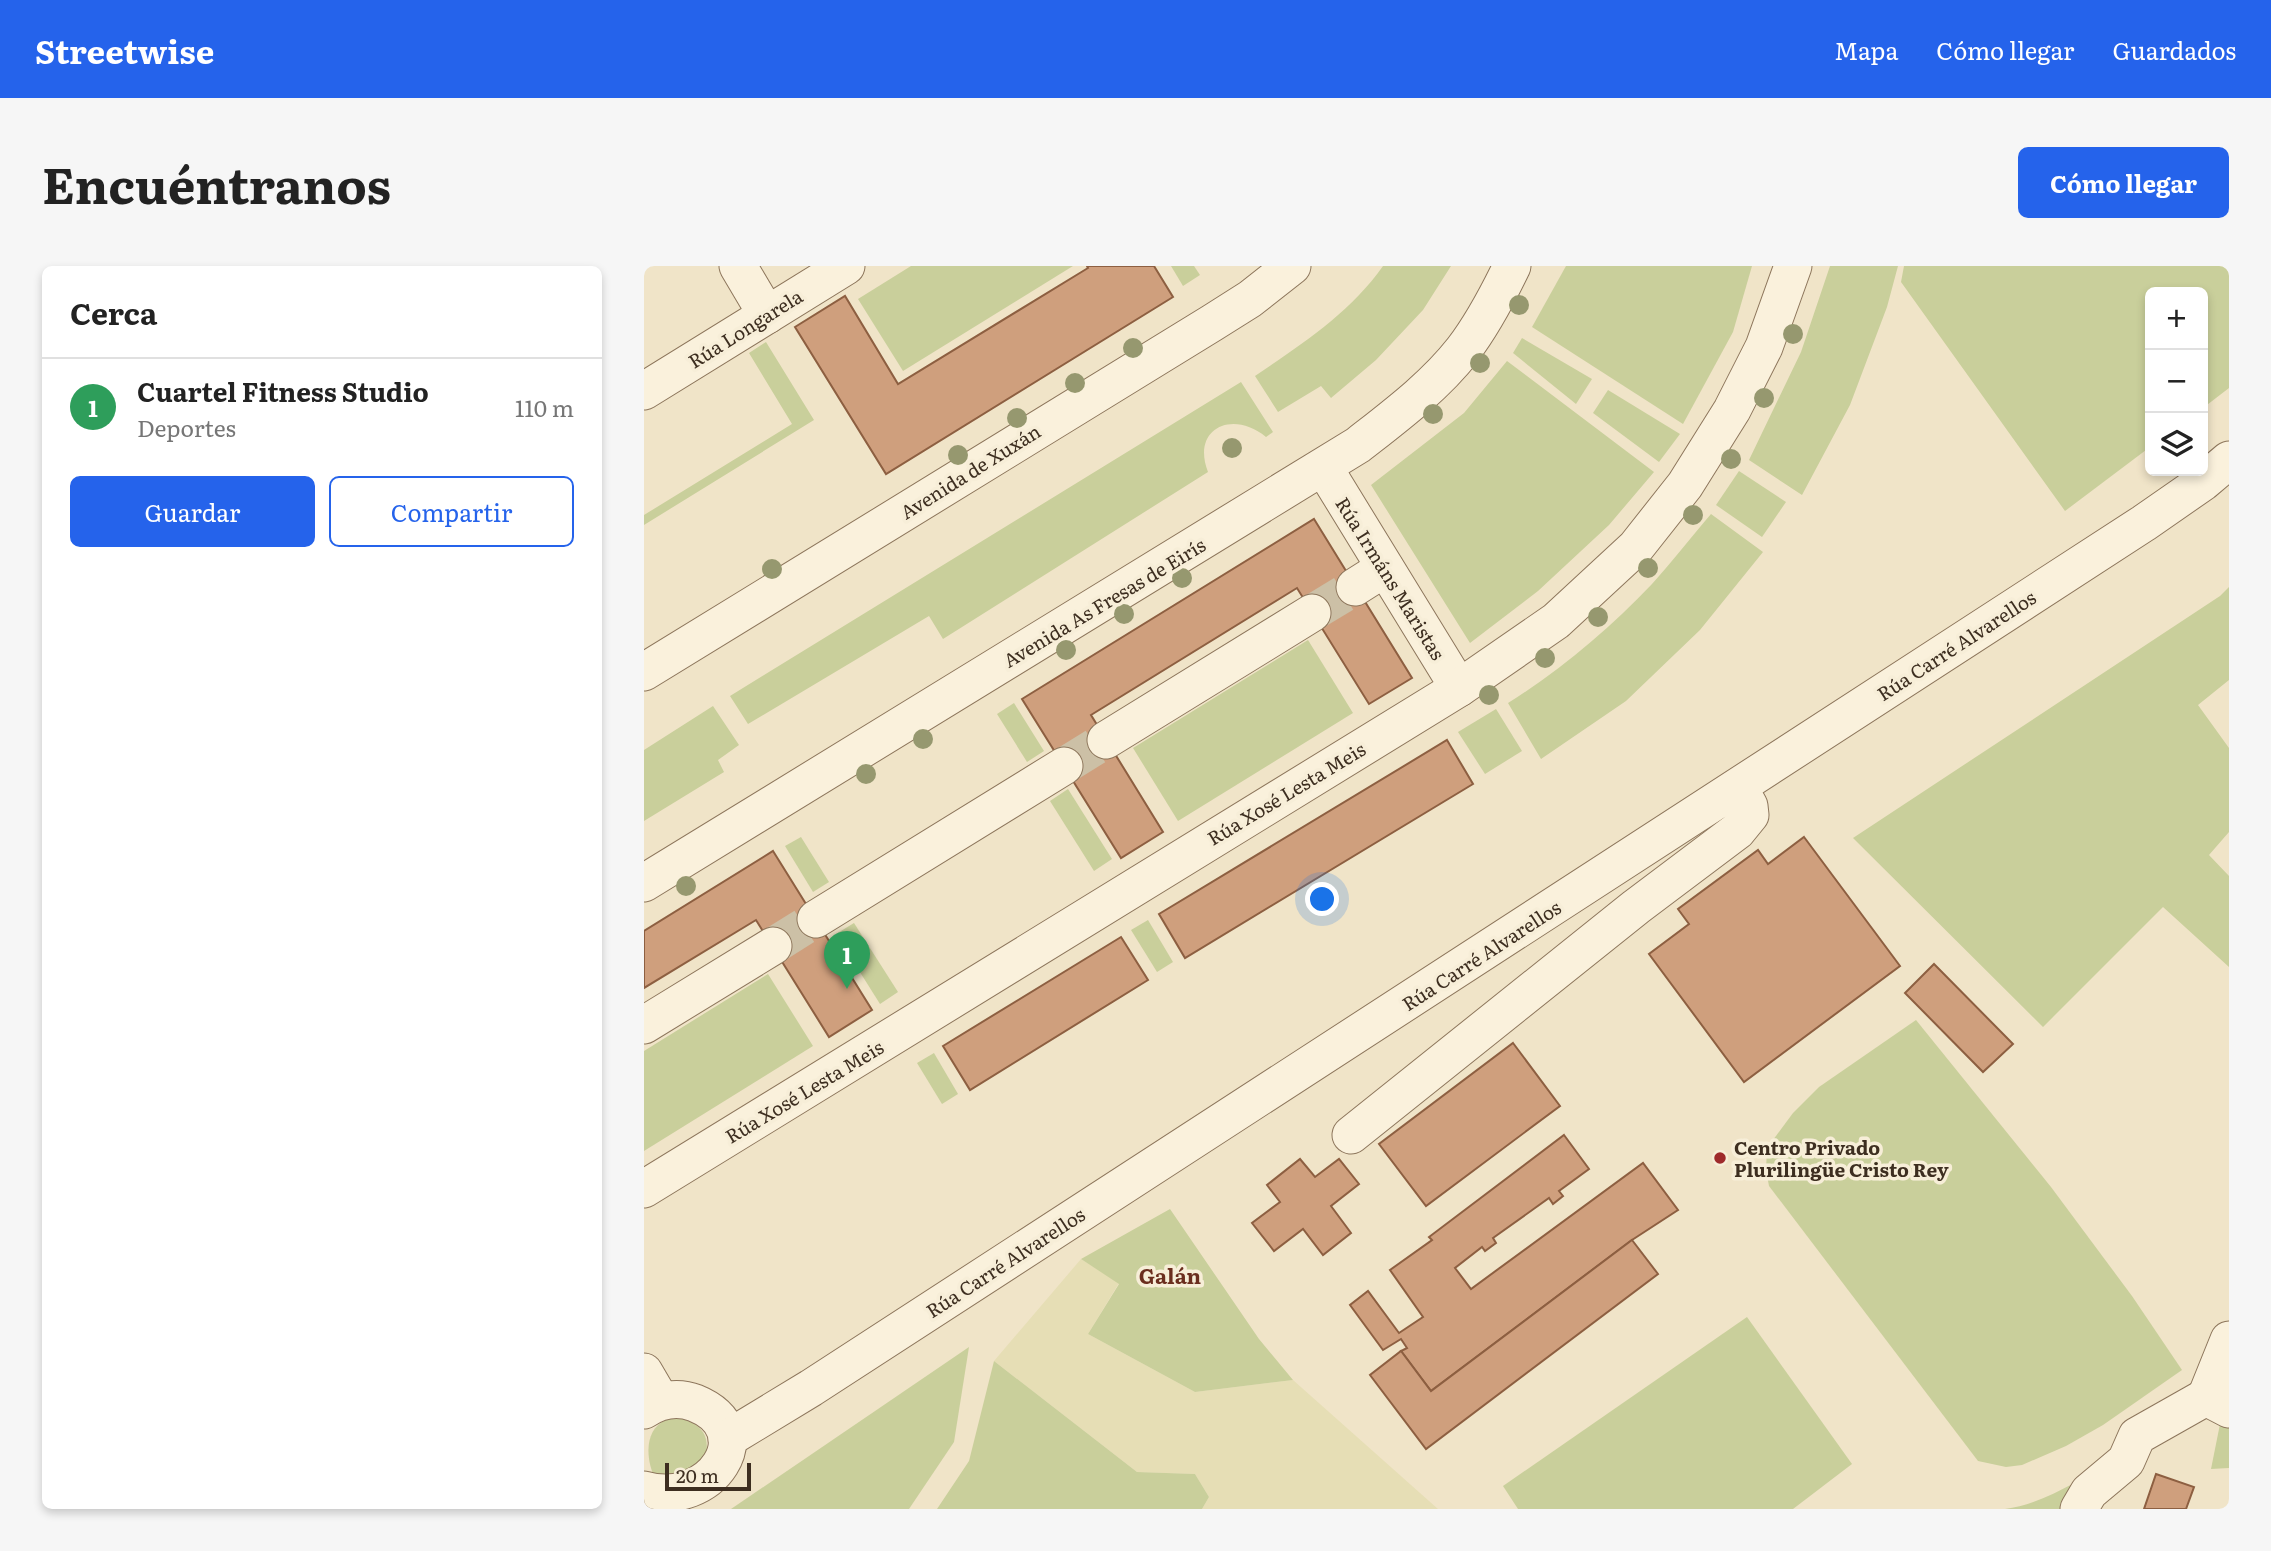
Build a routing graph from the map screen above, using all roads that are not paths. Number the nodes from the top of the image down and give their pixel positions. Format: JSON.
{"nodes":[{"id":1,"x":738,"y":266,"type":"edge"},
{"id":2,"x":846,"y":266,"type":"edge"},
{"id":3,"x":1293,"y":266,"type":"edge"},
{"id":4,"x":1512,"y":266,"type":"edge"},
{"id":5,"x":1793,"y":266,"type":"edge"},
{"id":6,"x":767,"y":315,"type":"junction"},
{"id":7,"x":644,"y":391,"type":"edge"},
{"id":8,"x":2229,"y":460,"type":"edge"},
{"id":9,"x":1324,"y":468,"type":"junction"},
{"id":10,"x":1312,"y":613,"type":"tunnel mouth"},
{"id":11,"x":644,"y":672,"type":"edge"},
{"id":12,"x":1459,"y":688,"type":"junction"},
{"id":13,"x":1106,"y":740,"type":"tunnel mouth"},
{"id":14,"x":1064,"y":766,"type":"tunnel mouth"},
{"id":15,"x":1739,"y":788,"type":"junction"},
{"id":16,"x":644,"y":883,"type":"edge"},
{"id":17,"x":816,"y":919,"type":"tunnel mouth"},
{"id":18,"x":773,"y":946,"type":"tunnel mouth"},
{"id":19,"x":644,"y":1025,"type":"edge"},
{"id":20,"x":1350,"y":1135,"type":"dead end"},
{"id":21,"x":644,"y":1189,"type":"edge"},
{"id":22,"x":2229,"y":1340,"type":"edge"},
{"id":23,"x":650,"y":1395,"type":"edge"},
{"id":24,"x":2218,"y":1403,"type":"edge"},
{"id":25,"x":727,"y":1439,"type":"junction"},
{"id":26,"x":644,"y":1490,"type":"edge"},
{"id":27,"x":2079,"y":1509,"type":"edge"}],
"edges":[{"from":1,"to":6,"type":"street"},
{"from":2,"to":6,"type":"street","name":"Rúa Longarela"},
{"from":3,"to":11,"type":"street","name":"Avenida de Xuxán"},
{"from":4,"to":9,"type":"street","name":"Avenida As Fresas de Eirís"},
{"from":5,"to":12,"type":"street","name":"Rúa Xosé Lesta Meis"},
{"from":6,"to":7,"type":"street","name":"Rúa Longarela"},
{"from":8,"to":15,"type":"street","name":"Rúa Carré Alvarellos"},
{"from":9,"to":12,"type":"street","name":"Rúa Irmáns Maristas"},
{"from":9,"to":16,"type":"street","name":"Avenida As Fresas de Eirís"},
{"from":10,"to":13,"type":"street"},
{"from":12,"to":21,"type":"street","name":"Rúa Xosé Lesta Meis"},
{"from":14,"to":17,"type":"street"},
{"from":15,"to":20,"type":"street"},
{"from":15,"to":25,"type":"street","name":"Rúa Carré Alvarellos"},
{"from":18,"to":19,"type":"street"},
{"from":22,"to":24,"type":"street"},
{"from":23,"to":25,"type":"street"},
{"from":24,"to":27,"type":"street"},
{"from":25,"to":26,"type":"street"}]}
